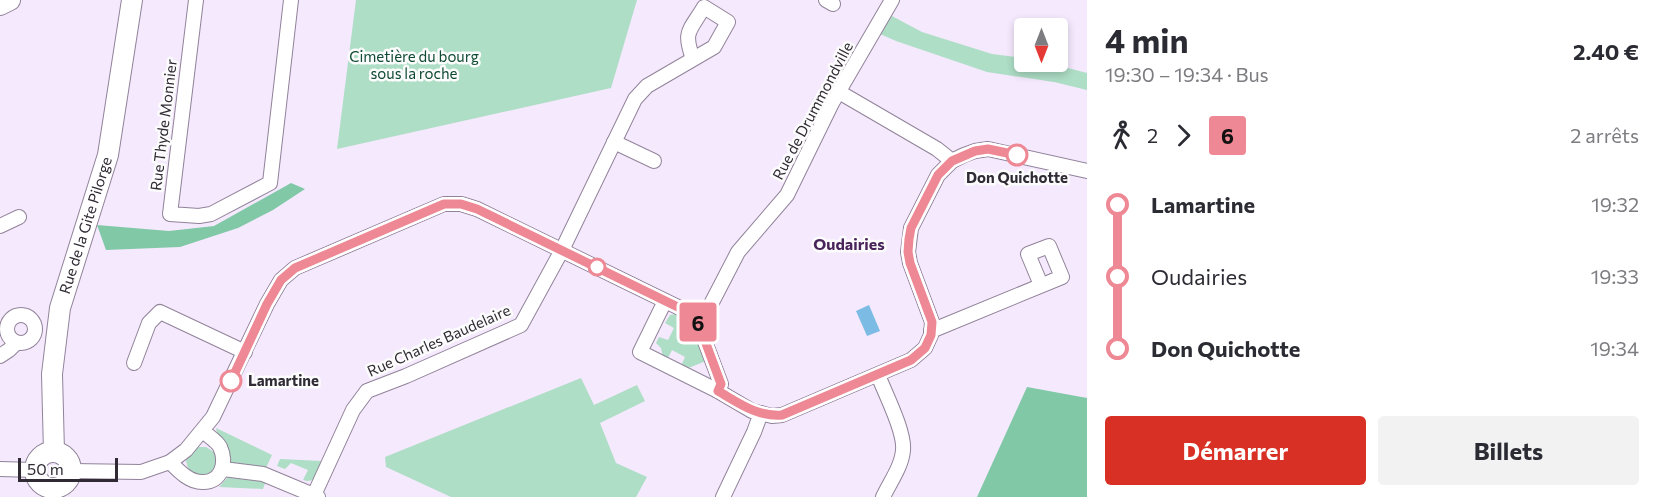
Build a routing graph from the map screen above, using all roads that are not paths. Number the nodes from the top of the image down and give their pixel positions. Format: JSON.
{"nodes":[{"id":1,"x":10,"y":0,"type":"edge"},
{"id":2,"x":132,"y":0,"type":"edge"},
{"id":3,"x":196,"y":0,"type":"edge"},
{"id":4,"x":291,"y":0,"type":"edge"},
{"id":5,"x":892,"y":0,"type":"edge"},
{"id":6,"x":0,"y":5,"type":"edge"},
{"id":7,"x":693,"y":59,"type":"dead end"},
{"id":8,"x":839,"y":92,"type":"junction"},
{"id":9,"x":614,"y":142,"type":"junction"},
{"id":10,"x":654,"y":161,"type":"dead end"},
{"id":11,"x":952,"y":161,"type":"junction"},
{"id":12,"x":1087,"y":171,"type":"edge"},
{"id":13,"x":19,"y":218,"type":"dead end"},
{"id":14,"x":0,"y":226,"type":"edge"},
{"id":15,"x":562,"y":250,"type":"junction"},
{"id":16,"x":1041,"y":285,"type":"dead end"},
{"id":17,"x":665,"y":301,"type":"junction"},
{"id":18,"x":698,"y":322,"type":"junction"},
{"id":19,"x":931,"y":331,"type":"junction"},
{"id":20,"x":16,"y":343,"type":"dead end"},
{"id":21,"x":245,"y":352,"type":"junction"},
{"id":22,"x":0,"y":356,"type":"edge"},
{"id":23,"x":134,"y":363,"type":"dead end"},
{"id":24,"x":878,"y":375,"type":"junction"},
{"id":25,"x":718,"y":391,"type":"junction"},
{"id":26,"x":761,"y":414,"type":"junction"},
{"id":27,"x":203,"y":431,"type":"junction"},
{"id":28,"x":54,"y":452,"type":"junction"},
{"id":29,"x":170,"y":462,"type":"junction"},
{"id":30,"x":0,"y":469,"type":"edge"},
{"id":31,"x":223,"y":469,"type":"junction"},
{"id":32,"x":35,"y":470,"type":"junction"},
{"id":33,"x":71,"y":471,"type":"junction"},
{"id":34,"x":201,"y":482,"type":"junction"},
{"id":35,"x":52,"y":493,"type":"edge"},
{"id":36,"x":316,"y":496,"type":"edge"},
{"id":37,"x":201,"y":497,"type":"edge"},
{"id":38,"x":723,"y":497,"type":"edge"},
{"id":39,"x":883,"y":497,"type":"edge"}],
"edges":[{"from":1,"to":6,"type":"street"},
{"from":2,"to":28,"type":"street","name":"Rue de la Gite Pilorge"},
{"from":3,"to":4,"type":"street","name":"Rue Thyde Monnier"},
{"from":5,"to":8,"type":"street","name":"Rue de Drummondville"},
{"from":7,"to":9,"type":"street","name":"Rue Charles Baudelaire"},
{"from":8,"to":11,"type":"street"},
{"from":8,"to":18,"type":"street","name":"Rue de Drummondville"},
{"from":9,"to":10,"type":"street"},
{"from":9,"to":15,"type":"street","name":"Rue Charles Baudelaire"},
{"from":11,"to":12,"type":"street"},
{"from":11,"to":19,"type":"street"},
{"from":13,"to":14,"type":"street"},
{"from":15,"to":17,"type":"street"},
{"from":15,"to":21,"type":"street"},
{"from":15,"to":36,"type":"street","name":"Rue Charles Baudelaire"},
{"from":16,"to":19,"type":"street"},
{"from":17,"to":18,"type":"street"},
{"from":17,"to":25,"type":"street"},
{"from":18,"to":25,"type":"street"},
{"from":19,"to":24,"type":"street"},
{"from":20,"to":22,"type":"street"},
{"from":21,"to":23,"type":"street"},
{"from":21,"to":27,"type":"street"},
{"from":24,"to":26,"type":"street"},
{"from":24,"to":39,"type":"street"},
{"from":25,"to":26,"type":"street"},
{"from":26,"to":38,"type":"street"},
{"from":27,"to":29,"type":"street"},
{"from":27,"to":31,"type":"street"},
{"from":28,"to":32,"type":"street"},
{"from":28,"to":33,"type":"street"},
{"from":29,"to":33,"type":"street"},
{"from":29,"to":34,"type":"street"},
{"from":30,"to":32,"type":"street"},
{"from":31,"to":34,"type":"street"},
{"from":31,"to":36,"type":"street"},
{"from":32,"to":35,"type":"street"},
{"from":33,"to":35,"type":"street"},
{"from":34,"to":37,"type":"street"}]}
